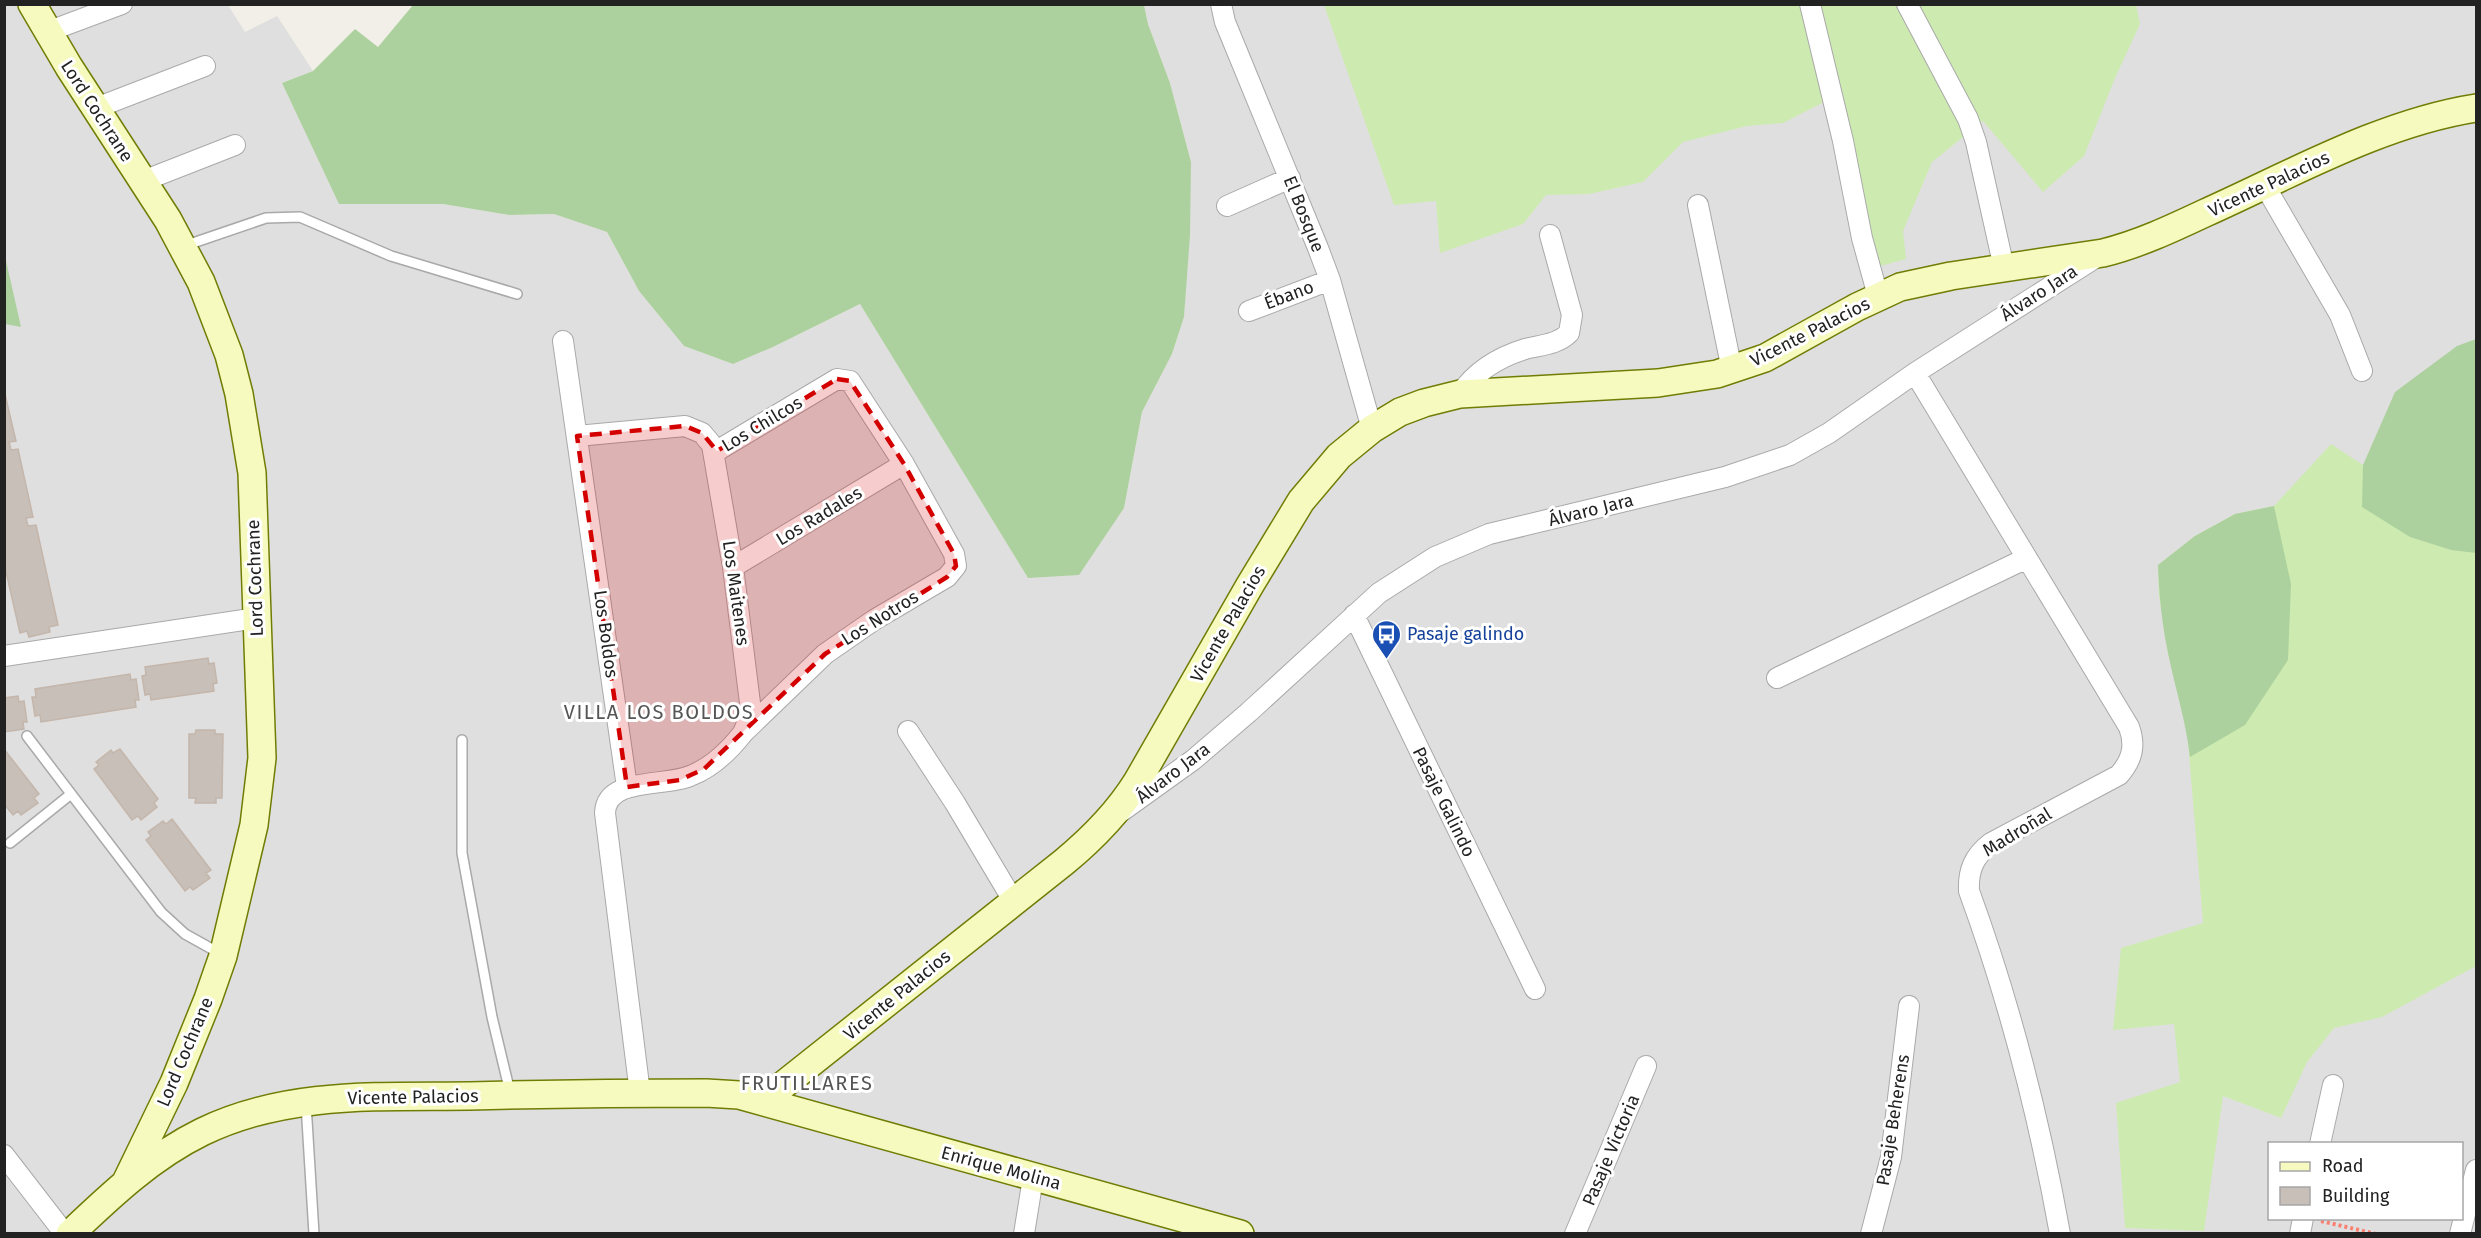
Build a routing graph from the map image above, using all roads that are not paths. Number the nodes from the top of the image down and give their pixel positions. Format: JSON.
{"nodes":[{"id":1,"x":33,"y":4,"type":"edge"},
{"id":2,"x":122,"y":4,"type":"edge"},
{"id":3,"x":1221,"y":4,"type":"edge"},
{"id":4,"x":1810,"y":4,"type":"edge"},
{"id":5,"x":1907,"y":4,"type":"edge"},
{"id":6,"x":47,"y":32,"type":"junction"},
{"id":7,"x":205,"y":66,"type":"dead end"},
{"id":8,"x":96,"y":108,"type":"junction"},
{"id":9,"x":2476,"y":108,"type":"edge"},
{"id":10,"x":235,"y":145,"type":"dead end"},
{"id":11,"x":1290,"y":178,"type":"junction"},
{"id":12,"x":143,"y":181,"type":"junction"},
{"id":13,"x":2265,"y":186,"type":"junction"},
{"id":14,"x":1698,"y":205,"type":"dead end"},
{"id":15,"x":1227,"y":206,"type":"dead end"},
{"id":16,"x":1550,"y":235,"type":"dead end"},
{"id":17,"x":184,"y":246,"type":"junction"},
{"id":18,"x":2103,"y":253,"type":"junction"},
{"id":19,"x":2004,"y":268,"type":"junction"},
{"id":20,"x":1330,"y":280,"type":"junction"},
{"id":21,"x":517,"y":294,"type":"dead end"},
{"id":22,"x":1878,"y":296,"type":"junction"},
{"id":23,"x":1249,"y":311,"type":"dead end"},
{"id":24,"x":563,"y":341,"type":"dead end"},
{"id":25,"x":1732,"y":370,"type":"junction"},
{"id":26,"x":2362,"y":371,"type":"dead end"},
{"id":27,"x":1915,"y":373,"type":"junction"},
{"id":28,"x":845,"y":378,"type":"joint"},
{"id":29,"x":1460,"y":394,"type":"junction"},
{"id":30,"x":1372,"y":429,"type":"junction"},
{"id":31,"x":578,"y":436,"type":"junction"},
{"id":32,"x":716,"y":452,"type":"junction"},
{"id":33,"x":904,"y":464,"type":"junction"},
{"id":34,"x":2027,"y":558,"type":"junction"},
{"id":35,"x":733,"y":567,"type":"junction"},
{"id":36,"x":1354,"y":615,"type":"junction"},
{"id":37,"x":257,"y":618,"type":"junction"},
{"id":38,"x":4,"y":656,"type":"edge"},
{"id":39,"x":1777,"y":678,"type":"dead end"},
{"id":40,"x":908,"y":731,"type":"dead end"},
{"id":41,"x":743,"y":733,"type":"junction"},
{"id":42,"x":27,"y":736,"type":"dead end"},
{"id":43,"x":462,"y":740,"type":"dead end"},
{"id":44,"x":627,"y":788,"type":"junction"},
{"id":45,"x":71,"y":794,"type":"junction"},
{"id":46,"x":1113,"y":817,"type":"junction"},
{"id":47,"x":10,"y":843,"type":"dead end"},
{"id":48,"x":1014,"y":902,"type":"junction"},
{"id":49,"x":223,"y":956,"type":"junction"},
{"id":50,"x":1535,"y":989,"type":"dead end"},
{"id":51,"x":1909,"y":1006,"type":"dead end"},
{"id":52,"x":1646,"y":1066,"type":"dead end"},
{"id":53,"x":2333,"y":1085,"type":"dead end"},
{"id":54,"x":640,"y":1093,"type":"junction"},
{"id":55,"x":510,"y":1095,"type":"junction"},
{"id":56,"x":306,"y":1101,"type":"junction"},
{"id":57,"x":763,"y":1101,"type":"junction"},
{"id":58,"x":2320,"y":1142,"type":"edge"},
{"id":59,"x":4,"y":1155,"type":"edge"},
{"id":60,"x":2476,"y":1170,"type":"edge"},
{"id":61,"x":1033,"y":1178,"type":"junction"},
{"id":62,"x":126,"y":1182,"type":"junction"},
{"id":63,"x":2312,"y":1220,"type":"edge"},
{"id":64,"x":2467,"y":1226,"type":"edge"},
{"id":65,"x":65,"y":1233,"type":"edge"},
{"id":66,"x":70,"y":1233,"type":"edge"},
{"id":67,"x":314,"y":1233,"type":"edge"},
{"id":68,"x":1024,"y":1233,"type":"edge"},
{"id":69,"x":1240,"y":1233,"type":"edge"},
{"id":70,"x":1575,"y":1233,"type":"edge"},
{"id":71,"x":1870,"y":1233,"type":"edge"},
{"id":72,"x":2060,"y":1233,"type":"edge"},
{"id":73,"x":2300,"y":1233,"type":"edge"}],
"edges":[{"from":1,"to":6,"type":"main road","name":"Lord Cochrane"},
{"from":2,"to":6,"type":"street"},
{"from":3,"to":11,"type":"street","name":"El Bosque"},
{"from":4,"to":22,"type":"street"},
{"from":5,"to":19,"type":"street"},
{"from":6,"to":8,"type":"main road","name":"Lord Cochrane"},
{"from":7,"to":8,"type":"street"},
{"from":8,"to":12,"type":"main road","name":"Lord Cochrane"},
{"from":9,"to":13,"type":"main road","name":"Vicente Palacios"},
{"from":10,"to":12,"type":"street"},
{"from":11,"to":15,"type":"street"},
{"from":11,"to":20,"type":"street","name":"El Bosque"},
{"from":12,"to":17,"type":"main road","name":"Lord Cochrane"},
{"from":13,"to":18,"type":"main road","name":"Vicente Palacios"},
{"from":13,"to":26,"type":"street"},
{"from":14,"to":25,"type":"street"},
{"from":16,"to":29,"type":"street"},
{"from":17,"to":21,"type":"lane"},
{"from":17,"to":37,"type":"main road","name":"Lord Cochrane"},
{"from":18,"to":19,"type":"main road","name":"Vicente Palacios"},
{"from":18,"to":27,"type":"street","name":"Álvaro Jara"},
{"from":19,"to":22,"type":"main road","name":"Vicente Palacios"},
{"from":20,"to":23,"type":"street","name":"Ébano"},
{"from":20,"to":30,"type":"street","name":"El Bosque"},
{"from":22,"to":25,"type":"main road","name":"Vicente Palacios"},
{"from":24,"to":31,"type":"street","name":"Los Boldos"},
{"from":25,"to":29,"type":"main road","name":"Vicente Palacios"},
{"from":27,"to":34,"type":"street","name":"Madroñal"},
{"from":27,"to":36,"type":"street","name":"Álvaro Jara"},
{"from":28,"to":32,"type":"street","name":"Los Chilcos"},
{"from":28,"to":33,"type":"street","name":"Los Notros"},
{"from":29,"to":30,"type":"main road","name":"Vicente Palacios"},
{"from":30,"to":46,"type":"main road","name":"Vicente Palacios"},
{"from":31,"to":32,"type":"street","name":"Los Chilcos"},
{"from":31,"to":44,"type":"street","name":"Los Boldos"},
{"from":32,"to":35,"type":"street","name":"Los Maitenes"},
{"from":33,"to":35,"type":"street","name":"Los Radales"},
{"from":33,"to":41,"type":"street","name":"Los Notros"},
{"from":34,"to":39,"type":"street"},
{"from":34,"to":72,"type":"street","name":"Madroñal"},
{"from":35,"to":41,"type":"street","name":"Los Maitenes"},
{"from":36,"to":46,"type":"street","name":"Álvaro Jara"},
{"from":36,"to":50,"type":"street","name":"Pasaje Galindo"},
{"from":37,"to":38,"type":"street"},
{"from":37,"to":49,"type":"main road","name":"Lord Cochrane"},
{"from":40,"to":48,"type":"street"},
{"from":41,"to":44,"type":"street","name":"Los Notros"},
{"from":42,"to":45,"type":"lane"},
{"from":43,"to":55,"type":"lane"},
{"from":44,"to":54,"type":"street"},
{"from":45,"to":47,"type":"lane"},
{"from":45,"to":49,"type":"lane"},
{"from":46,"to":48,"type":"main road","name":"Vicente Palacios"},
{"from":48,"to":57,"type":"main road","name":"Vicente Palacios"},
{"from":49,"to":62,"type":"main road","name":"Lord Cochrane"},
{"from":51,"to":71,"type":"street","name":"Pasaje Beherens"},
{"from":52,"to":70,"type":"street","name":"Pasaje Victoria"},
{"from":53,"to":58,"type":"street"},
{"from":54,"to":55,"type":"main road","name":"Vicente Palacios"},
{"from":54,"to":57,"type":"main road","name":"Vicente Palacios"},
{"from":55,"to":56,"type":"main road","name":"Vicente Palacios"},
{"from":56,"to":62,"type":"main road","name":"Vicente Palacios"},
{"from":56,"to":67,"type":"lane"},
{"from":57,"to":61,"type":"main road","name":"Enrique Molina"},
{"from":59,"to":65,"type":"street"},
{"from":60,"to":64,"type":"street"},
{"from":61,"to":68,"type":"street"},
{"from":61,"to":69,"type":"main road","name":"Enrique Molina"},
{"from":62,"to":66,"type":"main road","name":"Vicente Palacios"},
{"from":63,"to":73,"type":"street"}]}
